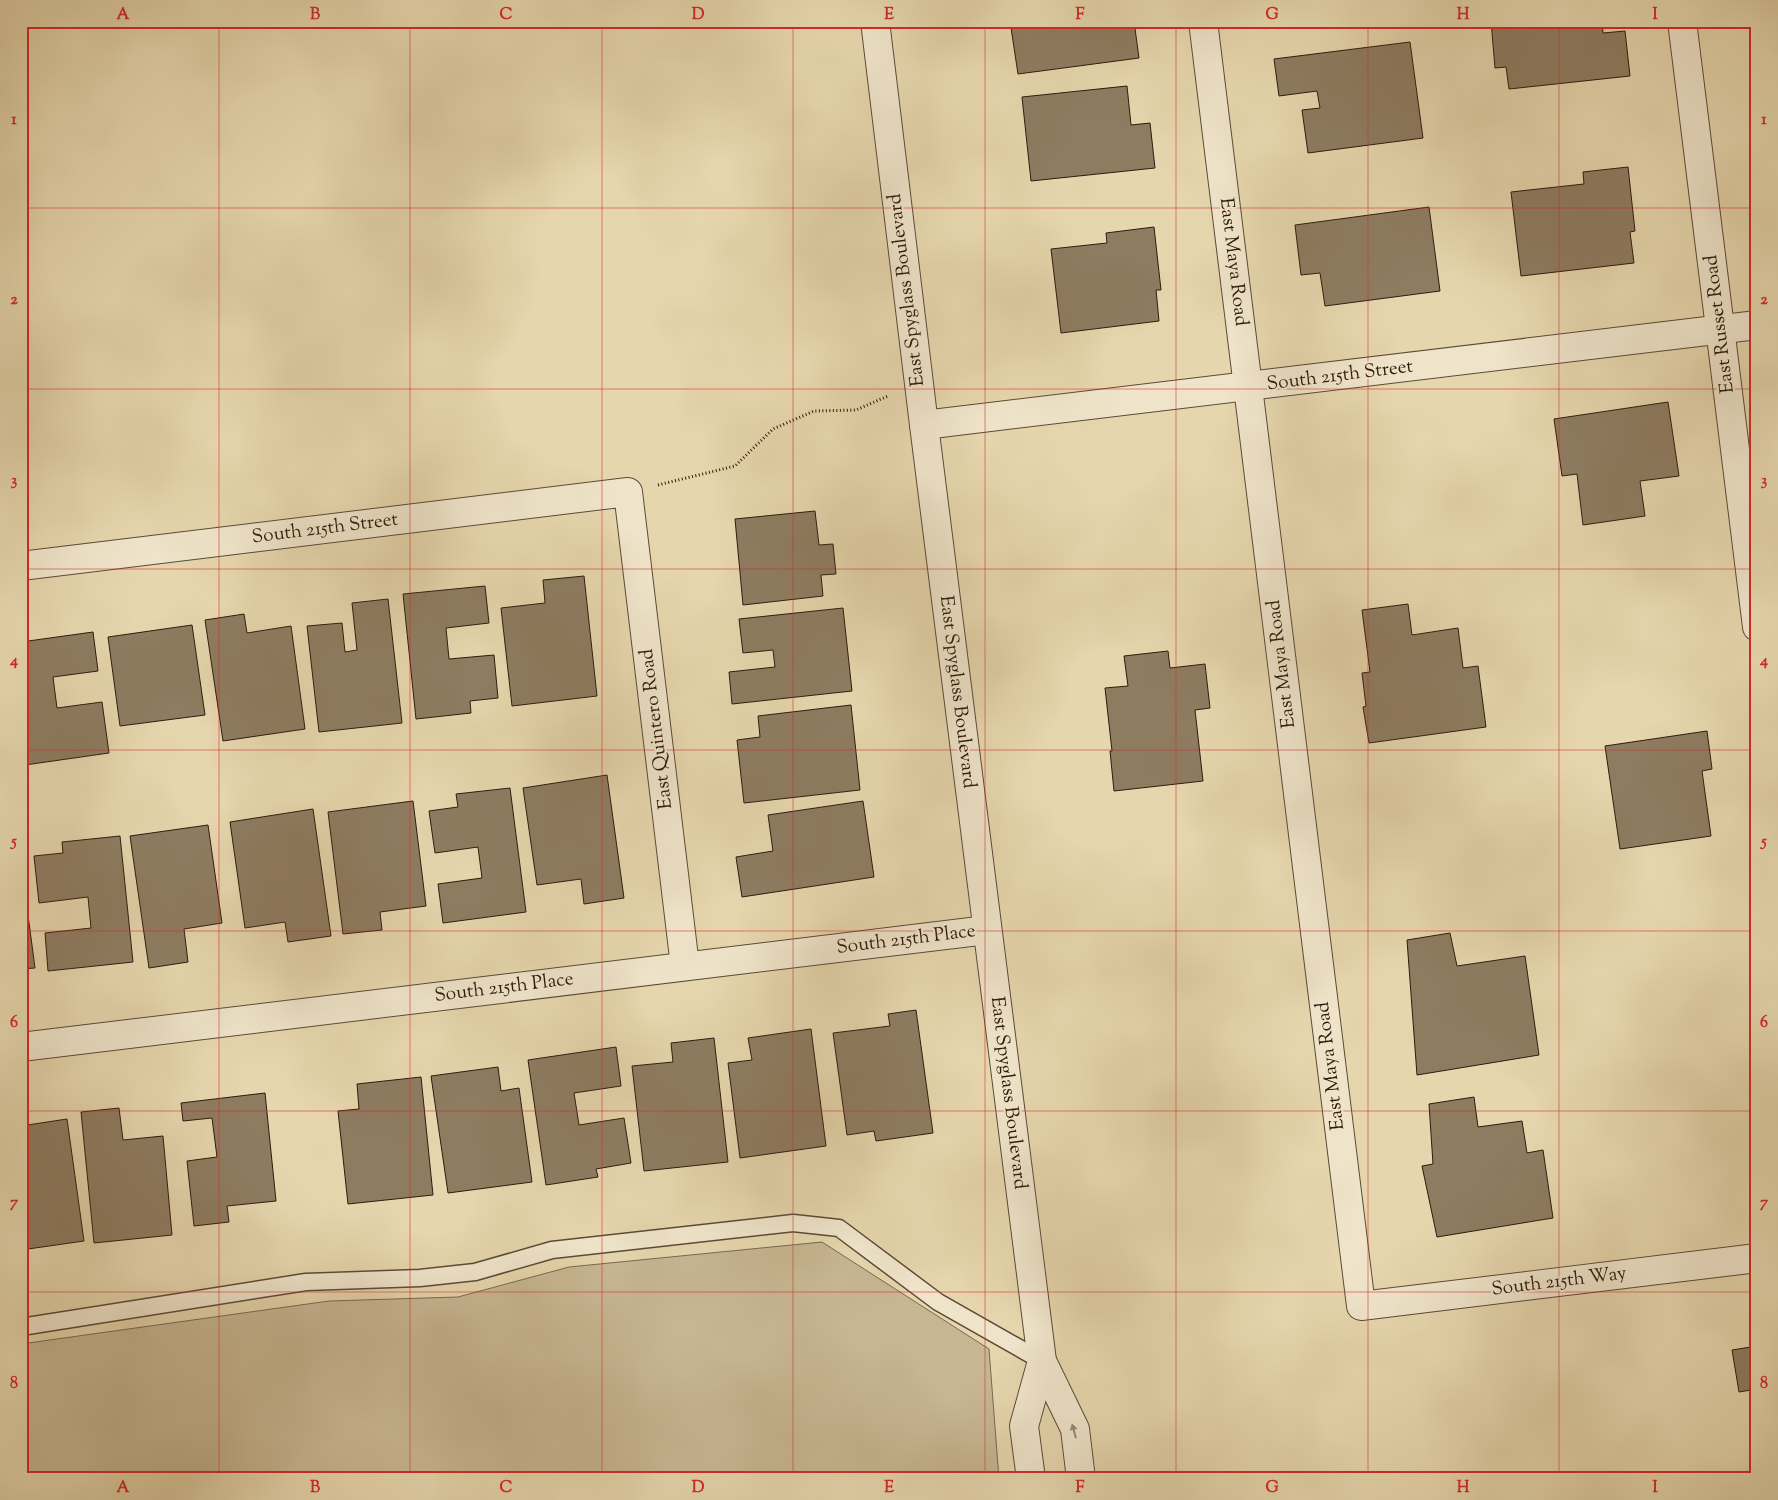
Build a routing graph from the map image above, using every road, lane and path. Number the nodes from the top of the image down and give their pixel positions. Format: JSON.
{"nodes":[{"id":1,"x":875,"y":21,"type":"edge"},
{"id":2,"x":1203,"y":21,"type":"edge"},
{"id":3,"x":1682,"y":21,"type":"edge"},
{"id":4,"x":1757,"y":325,"type":"edge"},
{"id":5,"x":1720,"y":330,"type":"junction"},
{"id":6,"x":919,"y":383,"type":"junction"},
{"id":7,"x":1248,"y":387,"type":"junction"},
{"id":8,"x":924,"y":424,"type":"junction"},
{"id":9,"x":628,"y":492,"type":"junction"},
{"id":10,"x":21,"y":566,"type":"edge"},
{"id":11,"x":1757,"y":628,"type":"edge"},
{"id":12,"x":987,"y":930,"type":"junction"},
{"id":13,"x":685,"y":966,"type":"junction"},
{"id":14,"x":21,"y":1047,"type":"edge"},
{"id":15,"x":1757,"y":1258,"type":"edge"},
{"id":16,"x":1360,"y":1306,"type":"joint"},
{"id":17,"x":21,"y":1327,"type":"edge"},
{"id":18,"x":1042,"y":1361,"type":"junction"},
{"id":19,"x":1031,"y":1479,"type":"edge"},
{"id":20,"x":1081,"y":1479,"type":"edge"}],
"edges":[{"from":1,"to":6,"type":"street","name":"East Spyglass Boulevard"},
{"from":2,"to":7,"type":"street","name":"East Maya Road"},
{"from":3,"to":5,"type":"street","name":"East Russet Road"},
{"from":4,"to":5,"type":"street","name":"South 215th Street"},
{"from":5,"to":7,"type":"street","name":"South 215th Street"},
{"from":5,"to":11,"type":"street","name":"East Russet Road"},
{"from":6,"to":8,"type":"street","name":"East Spyglass Boulevard"},
{"from":6,"to":9,"type":"path"},
{"from":7,"to":8,"type":"street","name":"South 215th Street"},
{"from":7,"to":16,"type":"street","name":"East Maya Road"},
{"from":8,"to":12,"type":"street","name":"East Spyglass Boulevard"},
{"from":9,"to":10,"type":"street","name":"South 215th Street"},
{"from":9,"to":13,"type":"street","name":"East Quintero Road"},
{"from":12,"to":13,"type":"street","name":"South 215th Place"},
{"from":12,"to":18,"type":"street","name":"East Spyglass Boulevard"},
{"from":13,"to":14,"type":"street","name":"South 215th Place"},
{"from":15,"to":16,"type":"street","name":"South 215th Way"},
{"from":17,"to":18,"type":"lane"},
{"from":18,"to":19,"type":"street","name":"East Spyglass Boulevard"},
{"from":20,"to":18,"type":"street","name":"East Spyglass Boulevard","one_way":true}]}
